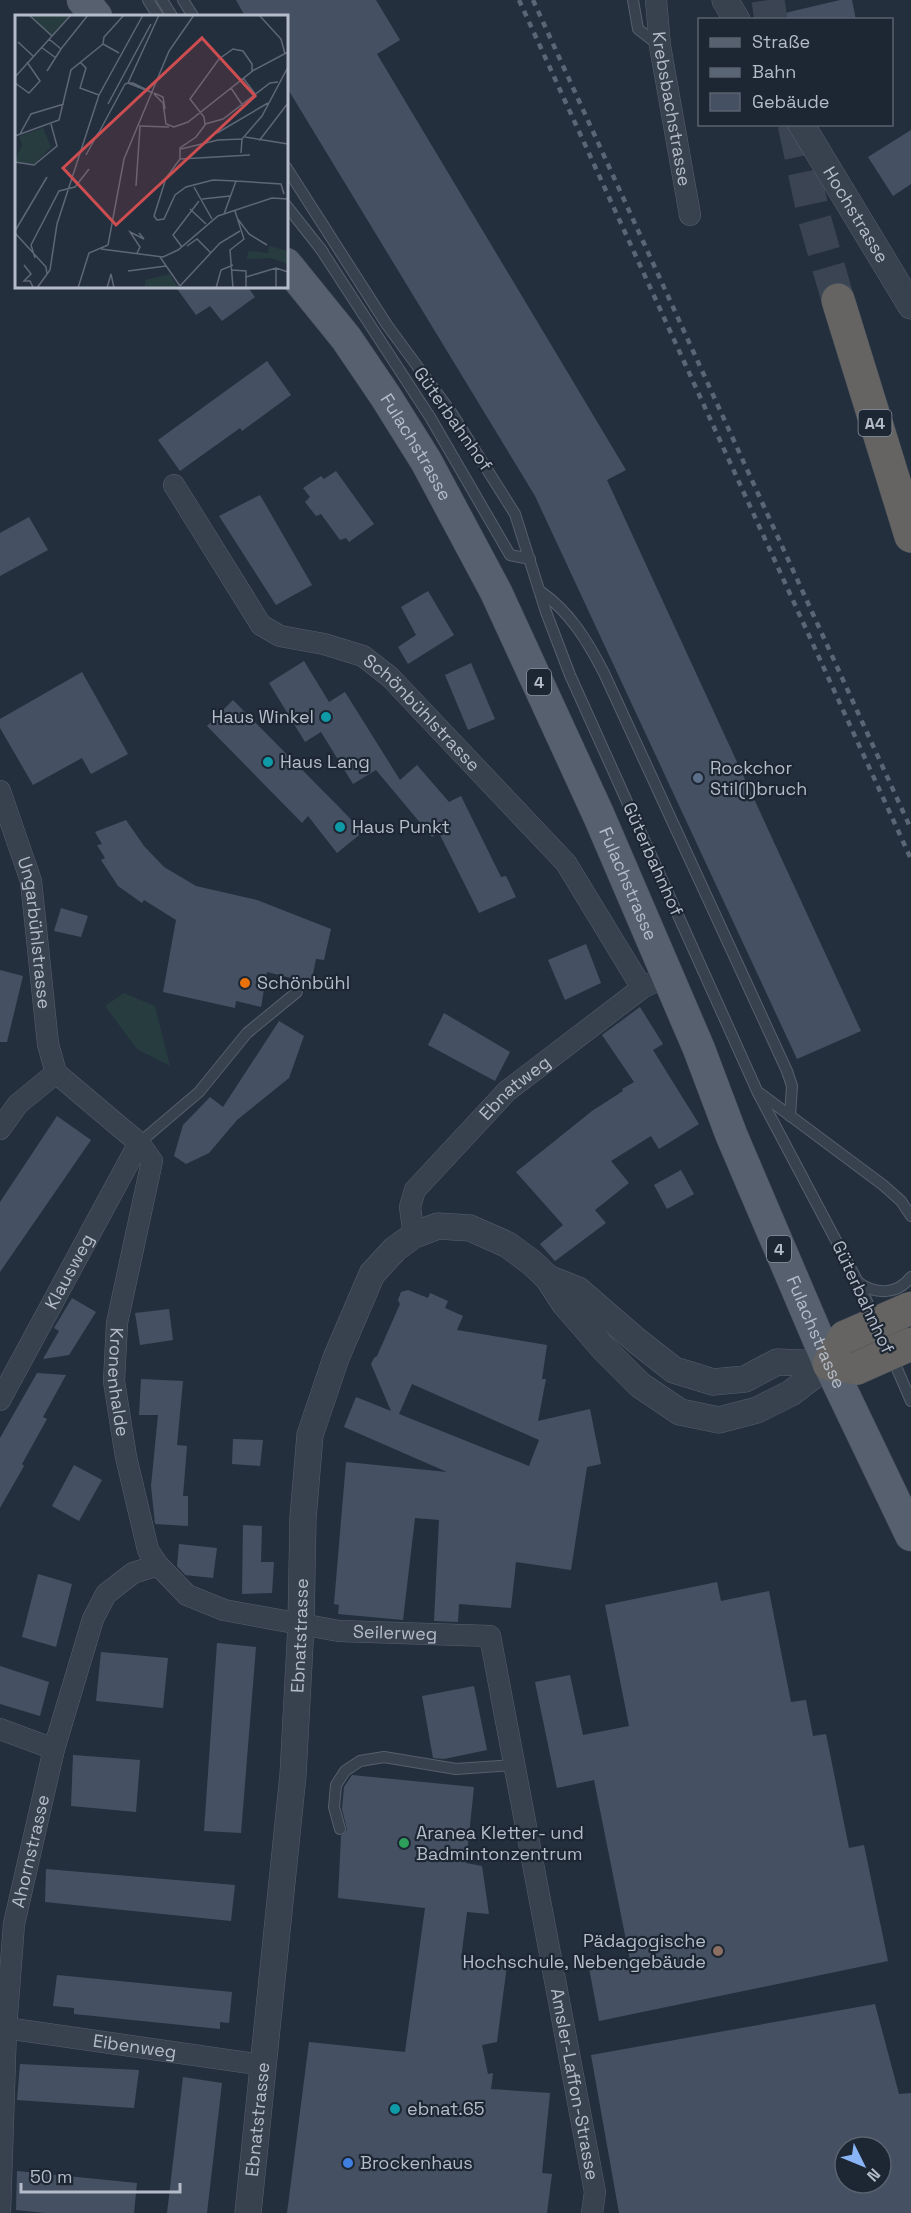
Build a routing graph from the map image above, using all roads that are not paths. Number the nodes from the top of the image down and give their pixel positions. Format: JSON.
{"nodes":[{"id":1,"x":83,"y":0,"type":"edge"},
{"id":2,"x":148,"y":0,"type":"edge"},
{"id":3,"x":162,"y":0,"type":"edge"},
{"id":4,"x":183,"y":0,"type":"edge"},
{"id":5,"x":633,"y":0,"type":"edge"},
{"id":6,"x":656,"y":0,"type":"edge"},
{"id":7,"x":725,"y":0,"type":"edge"},
{"id":8,"x":95,"y":15,"type":"edge"},
{"id":9,"x":157,"y":15,"type":"edge"},
{"id":10,"x":171,"y":15,"type":"edge"},
{"id":11,"x":192,"y":15,"type":"edge"},
{"id":12,"x":736,"y":18,"type":"edge"},
{"id":13,"x":660,"y":46,"type":"junction"},
{"id":14,"x":802,"y":126,"type":"edge"},
{"id":15,"x":288,"y":170,"type":"edge"},
{"id":16,"x":288,"y":208,"type":"edge"},
{"id":17,"x":690,"y":215,"type":"dead end"},
{"id":18,"x":320,"y":248,"type":"junction"},
{"id":19,"x":288,"y":266,"type":"edge"},
{"id":20,"x":838,"y":300,"type":"tunnel mouth"},
{"id":21,"x":911,"y":306,"type":"edge"},
{"id":22,"x":387,"y":325,"type":"junction"},
{"id":23,"x":174,"y":486,"type":"dead end"},
{"id":24,"x":911,"y":536,"type":"edge"},
{"id":25,"x":530,"y":559,"type":"junction"},
{"id":26,"x":540,"y":591,"type":"junction"},
{"id":27,"x":0,"y":791,"type":"edge"},
{"id":28,"x":655,"y":982,"type":"junction"},
{"id":29,"x":297,"y":993,"type":"dead end"},
{"id":30,"x":56,"y":1073,"type":"junction"},
{"id":31,"x":758,"y":1093,"type":"junction"},
{"id":32,"x":790,"y":1116,"type":"junction"},
{"id":33,"x":0,"y":1129,"type":"edge"},
{"id":34,"x":139,"y":1143,"type":"junction"},
{"id":35,"x":911,"y":1216,"type":"edge"},
{"id":36,"x":414,"y":1235,"type":"junction"},
{"id":37,"x":911,"y":1277,"type":"edge"},
{"id":38,"x":548,"y":1278,"type":"junction"},
{"id":39,"x":858,"y":1282,"type":"junction"},
{"id":40,"x":911,"y":1308,"type":"edge"},
{"id":41,"x":893,"y":1342,"type":"edge"},
{"id":42,"x":844,"y":1356,"type":"junction"},
{"id":43,"x":0,"y":1400,"type":"edge"},
{"id":44,"x":911,"y":1401,"type":"edge"},
{"id":45,"x":911,"y":1535,"type":"edge"},
{"id":46,"x":158,"y":1565,"type":"junction"},
{"id":47,"x":301,"y":1625,"type":"junction"},
{"id":48,"x":490,"y":1636,"type":"joint"},
{"id":49,"x":0,"y":1730,"type":"edge"},
{"id":50,"x":54,"y":1749,"type":"junction"},
{"id":51,"x":514,"y":1765,"type":"junction"},
{"id":52,"x":340,"y":1829,"type":"dead end"},
{"id":53,"x":6,"y":2028,"type":"junction"},
{"id":54,"x":263,"y":2065,"type":"junction"},
{"id":55,"x":0,"y":2213,"type":"edge"},
{"id":56,"x":248,"y":2213,"type":"edge"},
{"id":57,"x":592,"y":2213,"type":"edge"}],
"edges":[{"from":1,"to":8,"type":"main road"},
{"from":2,"to":9,"type":"lane"},
{"from":3,"to":10,"type":"lane"},
{"from":4,"to":11,"type":"lane"},
{"from":5,"to":13,"type":"lane"},
{"from":6,"to":13,"type":"street","name":"Krebsbachstrasse"},
{"from":7,"to":12,"type":"street"},
{"from":13,"to":17,"type":"street","name":"Krebsbachstrasse"},
{"from":14,"to":21,"type":"street","name":"Hochstrasse"},
{"from":15,"to":22,"type":"lane","name":"Güterbahnhof"},
{"from":16,"to":18,"type":"lane","name":"Güterbahnhof"},
{"from":18,"to":22,"type":"lane","name":"Güterbahnhof"},
{"from":18,"to":25,"type":"lane"},
{"from":19,"to":28,"type":"main road","name":"Fulachstrasse","number":"4"},
{"from":20,"to":24,"type":"highway","number":"A4"},
{"from":22,"to":25,"type":"lane","name":"Güterbahnhof"},
{"from":23,"to":28,"type":"street","name":"Schönbühlstrasse"},
{"from":25,"to":26,"type":"lane","name":"Güterbahnhof"},
{"from":26,"to":31,"type":"lane","name":"Güterbahnhof"},
{"from":26,"to":32,"type":"lane"},
{"from":27,"to":30,"type":"street","name":"Ungarbühlstrasse"},
{"from":28,"to":36,"type":"street","name":"Ebnatweg"},
{"from":28,"to":42,"type":"main road","name":"Fulachstrasse","number":"4"},
{"from":29,"to":34,"type":"lane"},
{"from":30,"to":33,"type":"street"},
{"from":30,"to":34,"type":"street","name":"Kronenhalde"},
{"from":31,"to":32,"type":"lane"},
{"from":31,"to":39,"type":"lane","name":"Güterbahnhof"},
{"from":32,"to":35,"type":"lane"},
{"from":34,"to":43,"type":"street","name":"Klausweg"},
{"from":34,"to":46,"type":"street","name":"Kronenhalde"},
{"from":36,"to":38,"type":"street","name":"Ebnatstrasse"},
{"from":36,"to":47,"type":"street","name":"Ebnatstrasse"},
{"from":37,"to":39,"type":"lane"},
{"from":38,"to":42,"type":"street","name":"Ebnatstrasse"},
{"from":38,"to":42,"type":"street","name":"Ebnatstrasse"},
{"from":39,"to":41,"type":"lane","name":"Güterbahnhof"},
{"from":40,"to":42,"type":"highway","bridge":true},
{"from":41,"to":42,"type":"highway","bridge":true},
{"from":41,"to":44,"type":"lane","name":"Güterbahnhof"},
{"from":42,"to":45,"type":"main road","name":"Fulachstrasse","number":"4"},
{"from":46,"to":47,"type":"street","name":"Kronenhalde"},
{"from":46,"to":50,"type":"street","name":"Ahornstrasse"},
{"from":47,"to":48,"type":"street","name":"Seilerweg"},
{"from":47,"to":54,"type":"street","name":"Ebnatstrasse"},
{"from":48,"to":51,"type":"street","name":"Amsler-Laffon-Strasse"},
{"from":49,"to":50,"type":"street"},
{"from":50,"to":53,"type":"street","name":"Ahornstrasse"},
{"from":51,"to":52,"type":"lane"},
{"from":51,"to":57,"type":"street","name":"Amsler-Laffon-Strasse"},
{"from":53,"to":54,"type":"street","name":"Eibenweg"},
{"from":53,"to":55,"type":"street","name":"Ahornstrasse"},
{"from":54,"to":56,"type":"street","name":"Ebnatstrasse"}]}
